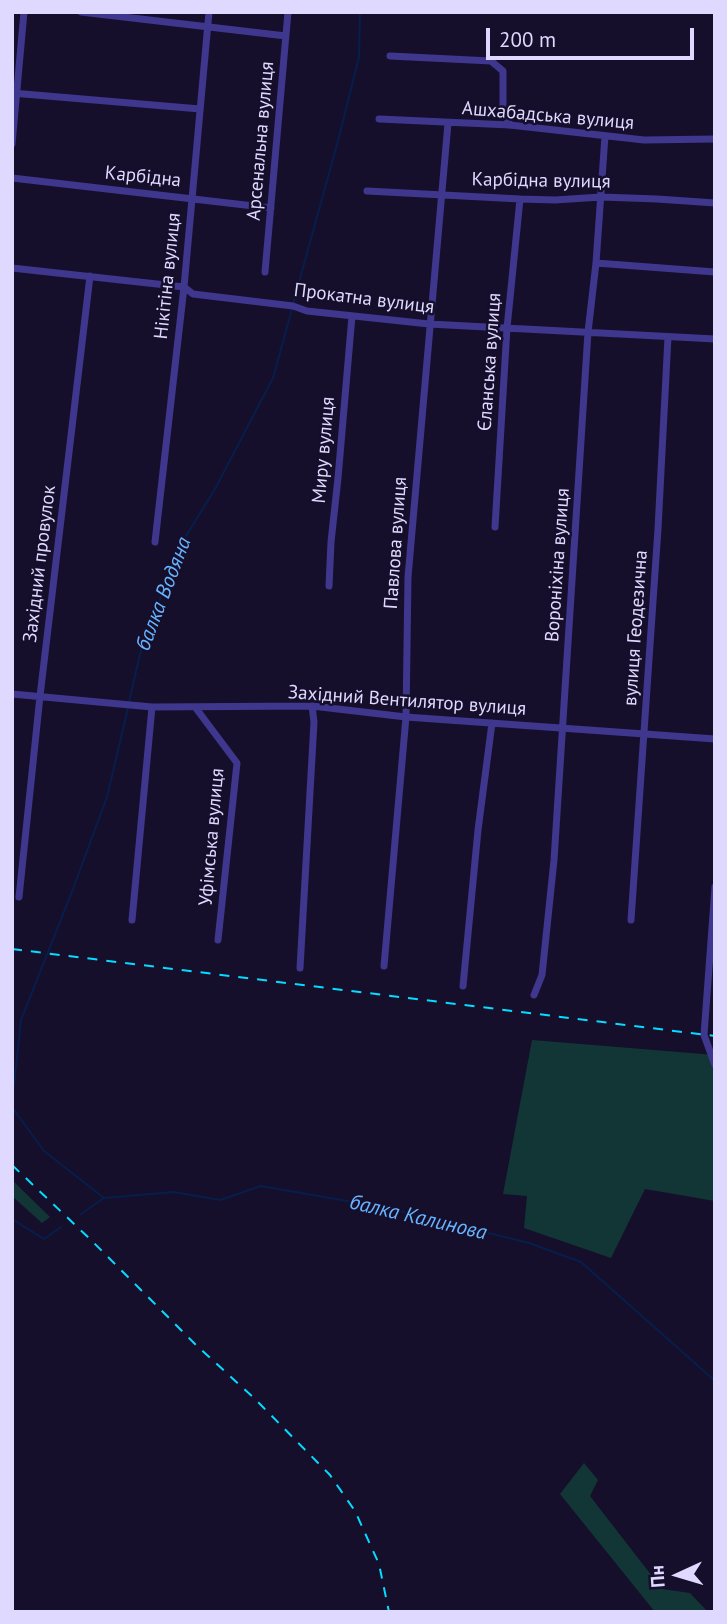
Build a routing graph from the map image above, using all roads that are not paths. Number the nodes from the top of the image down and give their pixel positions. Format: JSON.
{"nodes":[{"id":1,"x":24,"y":12,"type":"edge"},
{"id":2,"x":81,"y":12,"type":"edge"},
{"id":3,"x":209,"y":12,"type":"edge"},
{"id":4,"x":288,"y":12,"type":"edge"},
{"id":5,"x":208,"y":27,"type":"junction"},
{"id":6,"x":286,"y":36,"type":"junction"},
{"id":7,"x":390,"y":56,"type":"dead end"},
{"id":8,"x":15,"y":94,"type":"edge"},
{"id":9,"x":200,"y":109,"type":"junction"},
{"id":10,"x":379,"y":119,"type":"dead end"},
{"id":11,"x":448,"y":123,"type":"junction"},
{"id":12,"x":510,"y":125,"type":"junction"},
{"id":13,"x":605,"y":136,"type":"junction"},
{"id":14,"x":715,"y":139,"type":"edge"},
{"id":15,"x":12,"y":144,"type":"edge"},
{"id":16,"x":12,"y":178,"type":"edge"},
{"id":17,"x":367,"y":191,"type":"dead end"},
{"id":18,"x":440,"y":194,"type":"junction"},
{"id":19,"x":601,"y":197,"type":"junction"},
{"id":20,"x":192,"y":198,"type":"junction"},
{"id":21,"x":520,"y":199,"type":"junction"},
{"id":22,"x":715,"y":203,"type":"edge"},
{"id":23,"x":271,"y":208,"type":"junction"},
{"id":24,"x":596,"y":263,"type":"junction"},
{"id":25,"x":12,"y":268,"type":"edge"},
{"id":26,"x":265,"y":272,"type":"dead end"},
{"id":27,"x":715,"y":272,"type":"edge"},
{"id":28,"x":90,"y":276,"type":"junction"},
{"id":29,"x":184,"y":288,"type":"junction"},
{"id":30,"x":352,"y":316,"type":"junction"},
{"id":31,"x":429,"y":324,"type":"junction"},
{"id":32,"x":507,"y":328,"type":"junction"},
{"id":33,"x":588,"y":332,"type":"junction"},
{"id":34,"x":668,"y":337,"type":"junction"},
{"id":35,"x":715,"y":339,"type":"edge"},
{"id":36,"x":495,"y":527,"type":"dead end"},
{"id":37,"x":155,"y":542,"type":"dead end"},
{"id":38,"x":330,"y":586,"type":"dead end"},
{"id":39,"x":12,"y":694,"type":"edge"},
{"id":40,"x":40,"y":696,"type":"junction"},
{"id":41,"x":152,"y":706,"type":"junction"},
{"id":42,"x":312,"y":706,"type":"junction"},
{"id":43,"x":195,"y":707,"type":"junction"},
{"id":44,"x":406,"y":717,"type":"junction"},
{"id":45,"x":492,"y":723,"type":"junction"},
{"id":46,"x":564,"y":728,"type":"junction"},
{"id":47,"x":644,"y":733,"type":"junction"},
{"id":48,"x":715,"y":739,"type":"edge"},
{"id":49,"x":715,"y":887,"type":"edge"},
{"id":50,"x":19,"y":897,"type":"dead end"},
{"id":51,"x":132,"y":920,"type":"dead end"},
{"id":52,"x":631,"y":920,"type":"dead end"},
{"id":53,"x":218,"y":940,"type":"dead end"},
{"id":54,"x":384,"y":966,"type":"dead end"},
{"id":55,"x":300,"y":968,"type":"dead end"},
{"id":56,"x":463,"y":986,"type":"dead end"},
{"id":57,"x":534,"y":995,"type":"dead end"},
{"id":58,"x":715,"y":1065,"type":"edge"}],
"edges":[{"from":1,"to":8,"type":"street"},
{"from":2,"to":5,"type":"street"},
{"from":3,"to":5,"type":"street","name":"Нікітіна вулиця"},
{"from":4,"to":6,"type":"street","name":"Арсенальна вулиця"},
{"from":5,"to":6,"type":"street"},
{"from":5,"to":9,"type":"street","name":"Нікітіна вулиця"},
{"from":6,"to":23,"type":"street","name":"Арсенальна вулиця"},
{"from":7,"to":12,"type":"street"},
{"from":8,"to":9,"type":"street"},
{"from":8,"to":15,"type":"street"},
{"from":9,"to":20,"type":"street","name":"Нікітіна вулиця"},
{"from":10,"to":11,"type":"street","name":"Ашхабадська вулиця"},
{"from":11,"to":12,"type":"street","name":"Ашхабадська вулиця"},
{"from":11,"to":18,"type":"street","name":"Павлова вулиця"},
{"from":12,"to":13,"type":"street","name":"Ашхабадська вулиця"},
{"from":13,"to":14,"type":"street","name":"Ашхабадська вулиця"},
{"from":13,"to":19,"type":"street","name":"Вороніхіна вулиця"},
{"from":16,"to":20,"type":"street","name":"Карбідна"},
{"from":17,"to":18,"type":"street","name":"Карбідна вулиця"},
{"from":18,"to":21,"type":"street","name":"Карбідна вулиця"},
{"from":18,"to":31,"type":"street","name":"Павлова вулиця"},
{"from":19,"to":21,"type":"street","name":"Карбідна вулиця"},
{"from":19,"to":22,"type":"street","name":"Карбідна вулиця"},
{"from":19,"to":24,"type":"street","name":"Вороніхіна вулиця"},
{"from":20,"to":23,"type":"street","name":"Карбідна"},
{"from":20,"to":29,"type":"street","name":"Нікітіна вулиця"},
{"from":21,"to":32,"type":"street","name":"Єланська вулиця"},
{"from":23,"to":26,"type":"street","name":"Арсенальна вулиця"},
{"from":24,"to":27,"type":"street"},
{"from":24,"to":33,"type":"street","name":"Вороніхіна вулиця"},
{"from":25,"to":28,"type":"street","name":"Прокатна вулиця"},
{"from":28,"to":29,"type":"street","name":"Прокатна вулиця"},
{"from":28,"to":40,"type":"street","name":"Західний провулок"},
{"from":29,"to":30,"type":"street","name":"Прокатна вулиця"},
{"from":29,"to":37,"type":"street","name":"Нікітіна вулиця"},
{"from":30,"to":31,"type":"street","name":"Прокатна вулиця"},
{"from":30,"to":38,"type":"street","name":"Миру вулиця"},
{"from":31,"to":32,"type":"street","name":"Прокатна вулиця"},
{"from":31,"to":44,"type":"street","name":"Павлова вулиця"},
{"from":32,"to":33,"type":"street","name":"Прокатна вулиця"},
{"from":32,"to":36,"type":"street","name":"Єланська вулиця"},
{"from":33,"to":34,"type":"street","name":"Прокатна вулиця"},
{"from":33,"to":46,"type":"street","name":"Вороніхіна вулиця"},
{"from":34,"to":35,"type":"street","name":"Прокатна вулиця"},
{"from":34,"to":47,"type":"street","name":"вулиця Геодезична"},
{"from":39,"to":40,"type":"street","name":"Західний Вентилятор вулиця"},
{"from":40,"to":41,"type":"street","name":"Західний Вентилятор вулиця"},
{"from":40,"to":50,"type":"street","name":"Західний провулок"},
{"from":41,"to":43,"type":"street","name":"Західний Вентилятор вулиця"},
{"from":41,"to":51,"type":"street"},
{"from":42,"to":43,"type":"street","name":"Західний Вентилятор вулиця"},
{"from":42,"to":44,"type":"street","name":"Західний Вентилятор вулиця"},
{"from":42,"to":55,"type":"street"},
{"from":43,"to":53,"type":"street","name":"Уфімська вулиця"},
{"from":44,"to":45,"type":"street","name":"Західний Вентилятор вулиця"},
{"from":44,"to":54,"type":"street","name":"Павлова вулиця"},
{"from":45,"to":46,"type":"street","name":"Західний Вентилятор вулиця"},
{"from":45,"to":56,"type":"street"},
{"from":46,"to":47,"type":"street","name":"Західний Вентилятор вулиця"},
{"from":46,"to":57,"type":"street","name":"Вороніхіна вулиця"},
{"from":47,"to":48,"type":"street","name":"Західний Вентилятор вулиця"},
{"from":47,"to":52,"type":"street","name":"вулиця Геодезична"},
{"from":49,"to":58,"type":"street"}]}
